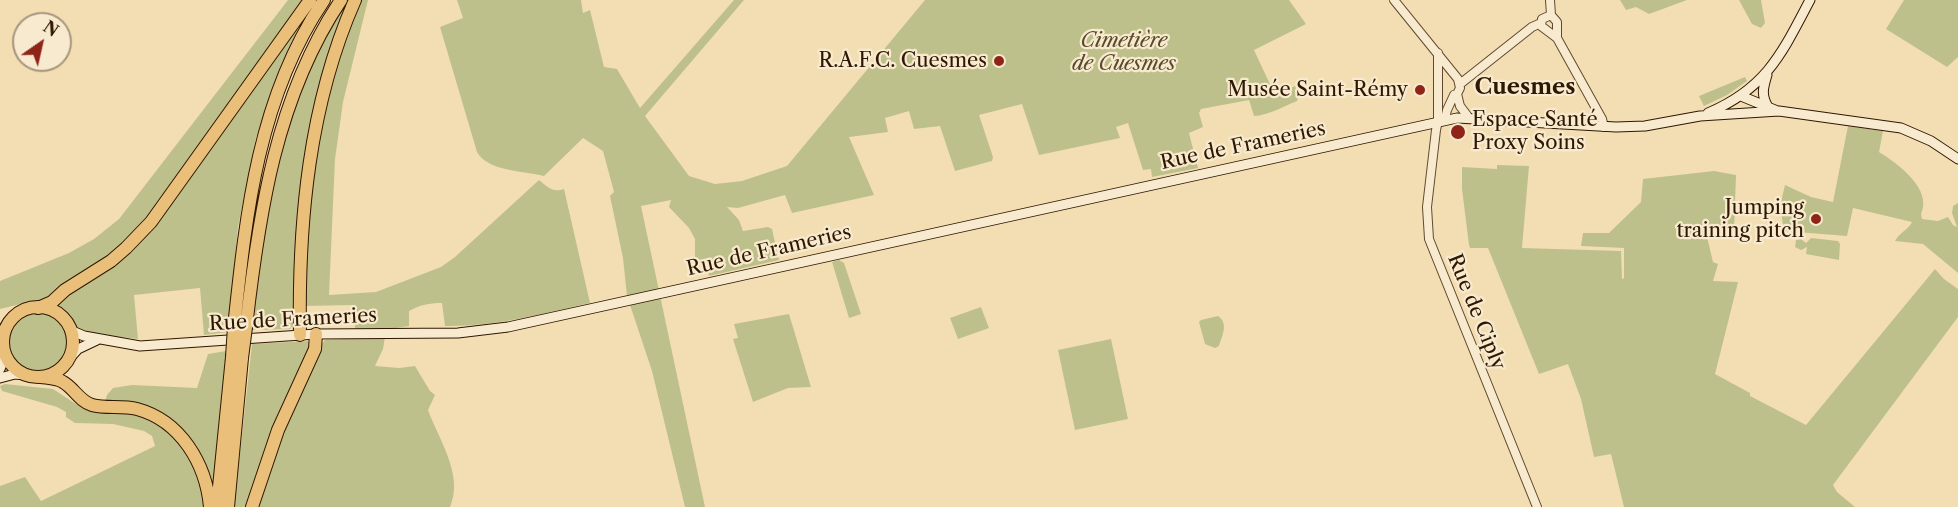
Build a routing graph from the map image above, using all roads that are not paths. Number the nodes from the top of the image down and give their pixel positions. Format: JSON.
{"nodes":[{"id":1,"x":310,"y":0,"type":"edge"},
{"id":2,"x":324,"y":0,"type":"edge"},
{"id":3,"x":341,"y":0,"type":"edge"},
{"id":4,"x":355,"y":0,"type":"edge"},
{"id":5,"x":1394,"y":0,"type":"edge"},
{"id":6,"x":1550,"y":0,"type":"edge"},
{"id":7,"x":1810,"y":0,"type":"edge"},
{"id":8,"x":1551,"y":15,"type":"junction"},
{"id":9,"x":1541,"y":23,"type":"junction"},
{"id":10,"x":1553,"y":29,"type":"junction"},
{"id":11,"x":1438,"y":53,"type":"junction"},
{"id":12,"x":1768,"y":71,"type":"junction"},
{"id":13,"x":1458,"y":80,"type":"junction"},
{"id":14,"x":1438,"y":82,"type":"junction"},
{"id":15,"x":1439,"y":93,"type":"junction"},
{"id":16,"x":1455,"y":94,"type":"junction"},
{"id":17,"x":1741,"y":96,"type":"junction"},
{"id":18,"x":1768,"y":107,"type":"junction"},
{"id":19,"x":1779,"y":111,"type":"junction"},
{"id":20,"x":1597,"y":112,"type":"junction"},
{"id":21,"x":1750,"y":112,"type":"junction"},
{"id":22,"x":1700,"y":116,"type":"junction"},
{"id":23,"x":1470,"y":118,"type":"junction"},
{"id":24,"x":1442,"y":120,"type":"junction"},
{"id":25,"x":1592,"y":127,"type":"junction"},
{"id":26,"x":1606,"y":127,"type":"junction"},
{"id":27,"x":1958,"y":159,"type":"edge"},
{"id":28,"x":38,"y":308,"type":"junction"},
{"id":29,"x":13,"y":319,"type":"junction"},
{"id":30,"x":0,"y":325,"type":"edge"},
{"id":31,"x":240,"y":327,"type":"junction"},
{"id":32,"x":70,"y":330,"type":"junction"},
{"id":33,"x":316,"y":334,"type":"junction"},
{"id":34,"x":300,"y":335,"type":"junction"},
{"id":35,"x":98,"y":339,"type":"junction"},
{"id":36,"x":3,"y":352,"type":"edge"},
{"id":37,"x":237,"y":358,"type":"junction"},
{"id":38,"x":68,"y":360,"type":"junction"},
{"id":39,"x":0,"y":369,"type":"edge"},
{"id":40,"x":25,"y":375,"type":"junction"},
{"id":41,"x":41,"y":377,"type":"junction"},
{"id":42,"x":0,"y":378,"type":"edge"},
{"id":43,"x":210,"y":507,"type":"edge"},
{"id":44,"x":217,"y":507,"type":"edge"},
{"id":45,"x":228,"y":507,"type":"edge"},
{"id":46,"x":252,"y":507,"type":"edge"},
{"id":47,"x":1538,"y":507,"type":"edge"}],
"edges":[{"from":1,"to":28,"type":"highway"},
{"from":2,"to":31,"type":"highway"},
{"from":3,"to":31,"type":"highway"},
{"from":4,"to":34,"type":"highway"},
{"from":5,"to":11,"type":"street"},
{"from":6,"to":8,"type":"street"},
{"from":7,"to":12,"type":"main road"},
{"from":8,"to":9,"type":"street"},
{"from":8,"to":10,"type":"street"},
{"from":9,"to":10,"type":"street"},
{"from":9,"to":13,"type":"street"},
{"from":10,"to":20,"type":"street"},
{"from":11,"to":13,"type":"street"},
{"from":11,"to":14,"type":"street"},
{"from":12,"to":17,"type":"main road"},
{"from":12,"to":18,"type":"main road"},
{"from":13,"to":14,"type":"street"},
{"from":13,"to":16,"type":"street"},
{"from":14,"to":15,"type":"street"},
{"from":15,"to":16,"type":"street"},
{"from":15,"to":24,"type":"street"},
{"from":16,"to":23,"type":"street"},
{"from":16,"to":24,"type":"street"},
{"from":17,"to":18,"type":"main road"},
{"from":17,"to":21,"type":"main road"},
{"from":17,"to":22,"type":"main road"},
{"from":18,"to":19,"type":"main road"},
{"from":19,"to":21,"type":"main road"},
{"from":19,"to":27,"type":"main road"},
{"from":20,"to":25,"type":"street"},
{"from":20,"to":26,"type":"street"},
{"from":21,"to":22,"type":"main road"},
{"from":22,"to":26,"type":"main road","name":"Rue de Frameries"},
{"from":23,"to":24,"type":"main road","name":"Rue de Frameries"},
{"from":23,"to":25,"type":"main road","name":"Rue de Frameries"},
{"from":24,"to":33,"type":"main road","name":"Rue de Frameries"},
{"from":24,"to":47,"type":"street","name":"Rue de Ciply"},
{"from":25,"to":26,"type":"main road","name":"Rue de Frameries"},
{"from":28,"to":29,"type":"highway"},
{"from":28,"to":32,"type":"highway"},
{"from":29,"to":30,"type":"highway"},
{"from":29,"to":36,"type":"highway"},
{"from":31,"to":37,"type":"highway","bridge":true},
{"from":32,"to":35,"type":"main road","name":"Rue de Frameries"},
{"from":32,"to":38,"type":"highway"},
{"from":33,"to":34,"type":"main road","name":"Rue de Frameries"},
{"from":33,"to":46,"type":"highway"},
{"from":34,"to":35,"type":"main road","name":"Rue de Frameries"},
{"from":35,"to":38,"type":"main road"},
{"from":36,"to":39,"type":"main road"},
{"from":36,"to":40,"type":"highway"},
{"from":37,"to":44,"type":"highway"},
{"from":37,"to":45,"type":"highway"},
{"from":38,"to":41,"type":"highway"},
{"from":40,"to":41,"type":"highway"},
{"from":40,"to":42,"type":"main road"},
{"from":41,"to":43,"type":"highway"}]}
